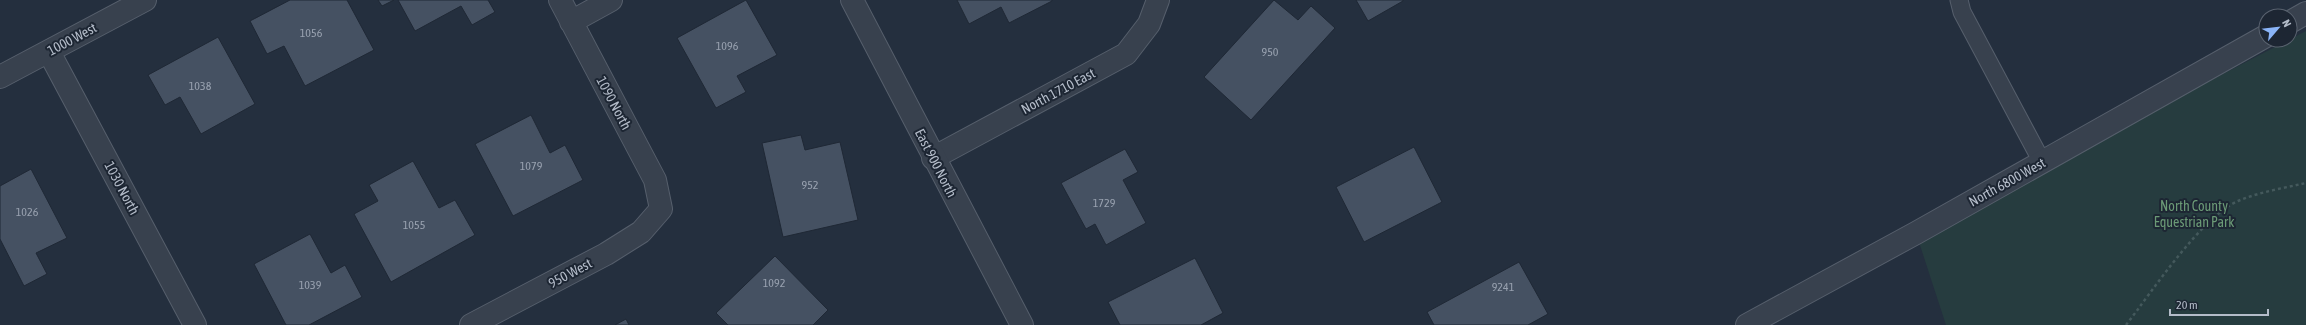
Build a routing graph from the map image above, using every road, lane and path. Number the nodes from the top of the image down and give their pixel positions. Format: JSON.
{"nodes":[{"id":1,"x":145,"y":0,"type":"edge"},
{"id":2,"x":560,"y":0,"type":"edge"},
{"id":3,"x":612,"y":0,"type":"edge"},
{"id":4,"x":852,"y":0,"type":"edge"},
{"id":5,"x":1158,"y":0,"type":"edge"},
{"id":6,"x":1959,"y":0,"type":"edge"},
{"id":7,"x":571,"y":22,"type":"junction"},
{"id":8,"x":2258,"y":40,"type":"edge"},
{"id":9,"x":49,"y":52,"type":"junction"},
{"id":10,"x":0,"y":78,"type":"edge"},
{"id":11,"x":933,"y":158,"type":"junction"},
{"id":12,"x":2042,"y":162,"type":"junction"},
{"id":13,"x":2306,"y":182,"type":"edge"},
{"id":14,"x":661,"y":209,"type":"joint"},
{"id":15,"x":195,"y":325,"type":"edge"},
{"id":16,"x":471,"y":325,"type":"edge"},
{"id":17,"x":1022,"y":325,"type":"edge"},
{"id":18,"x":1747,"y":325,"type":"edge"},
{"id":19,"x":2126,"y":325,"type":"edge"}],
"edges":[{"from":1,"to":9,"type":"street","name":"1000 West"},
{"from":2,"to":7,"type":"street","name":"1090 North"},
{"from":3,"to":7,"type":"street"},
{"from":4,"to":11,"type":"street","name":"East 900 North"},
{"from":5,"to":11,"type":"street","name":"North 1710 East"},
{"from":6,"to":12,"type":"lane"},
{"from":7,"to":14,"type":"street","name":"1090 North"},
{"from":8,"to":12,"type":"street","name":"North 6800 West"},
{"from":9,"to":10,"type":"street","name":"1000 West"},
{"from":9,"to":15,"type":"street","name":"1030 North"},
{"from":11,"to":17,"type":"street","name":"East 900 North"},
{"from":12,"to":18,"type":"street","name":"North 6800 West"},
{"from":13,"to":19,"type":"path"},
{"from":14,"to":16,"type":"street","name":"950 West"}]}
